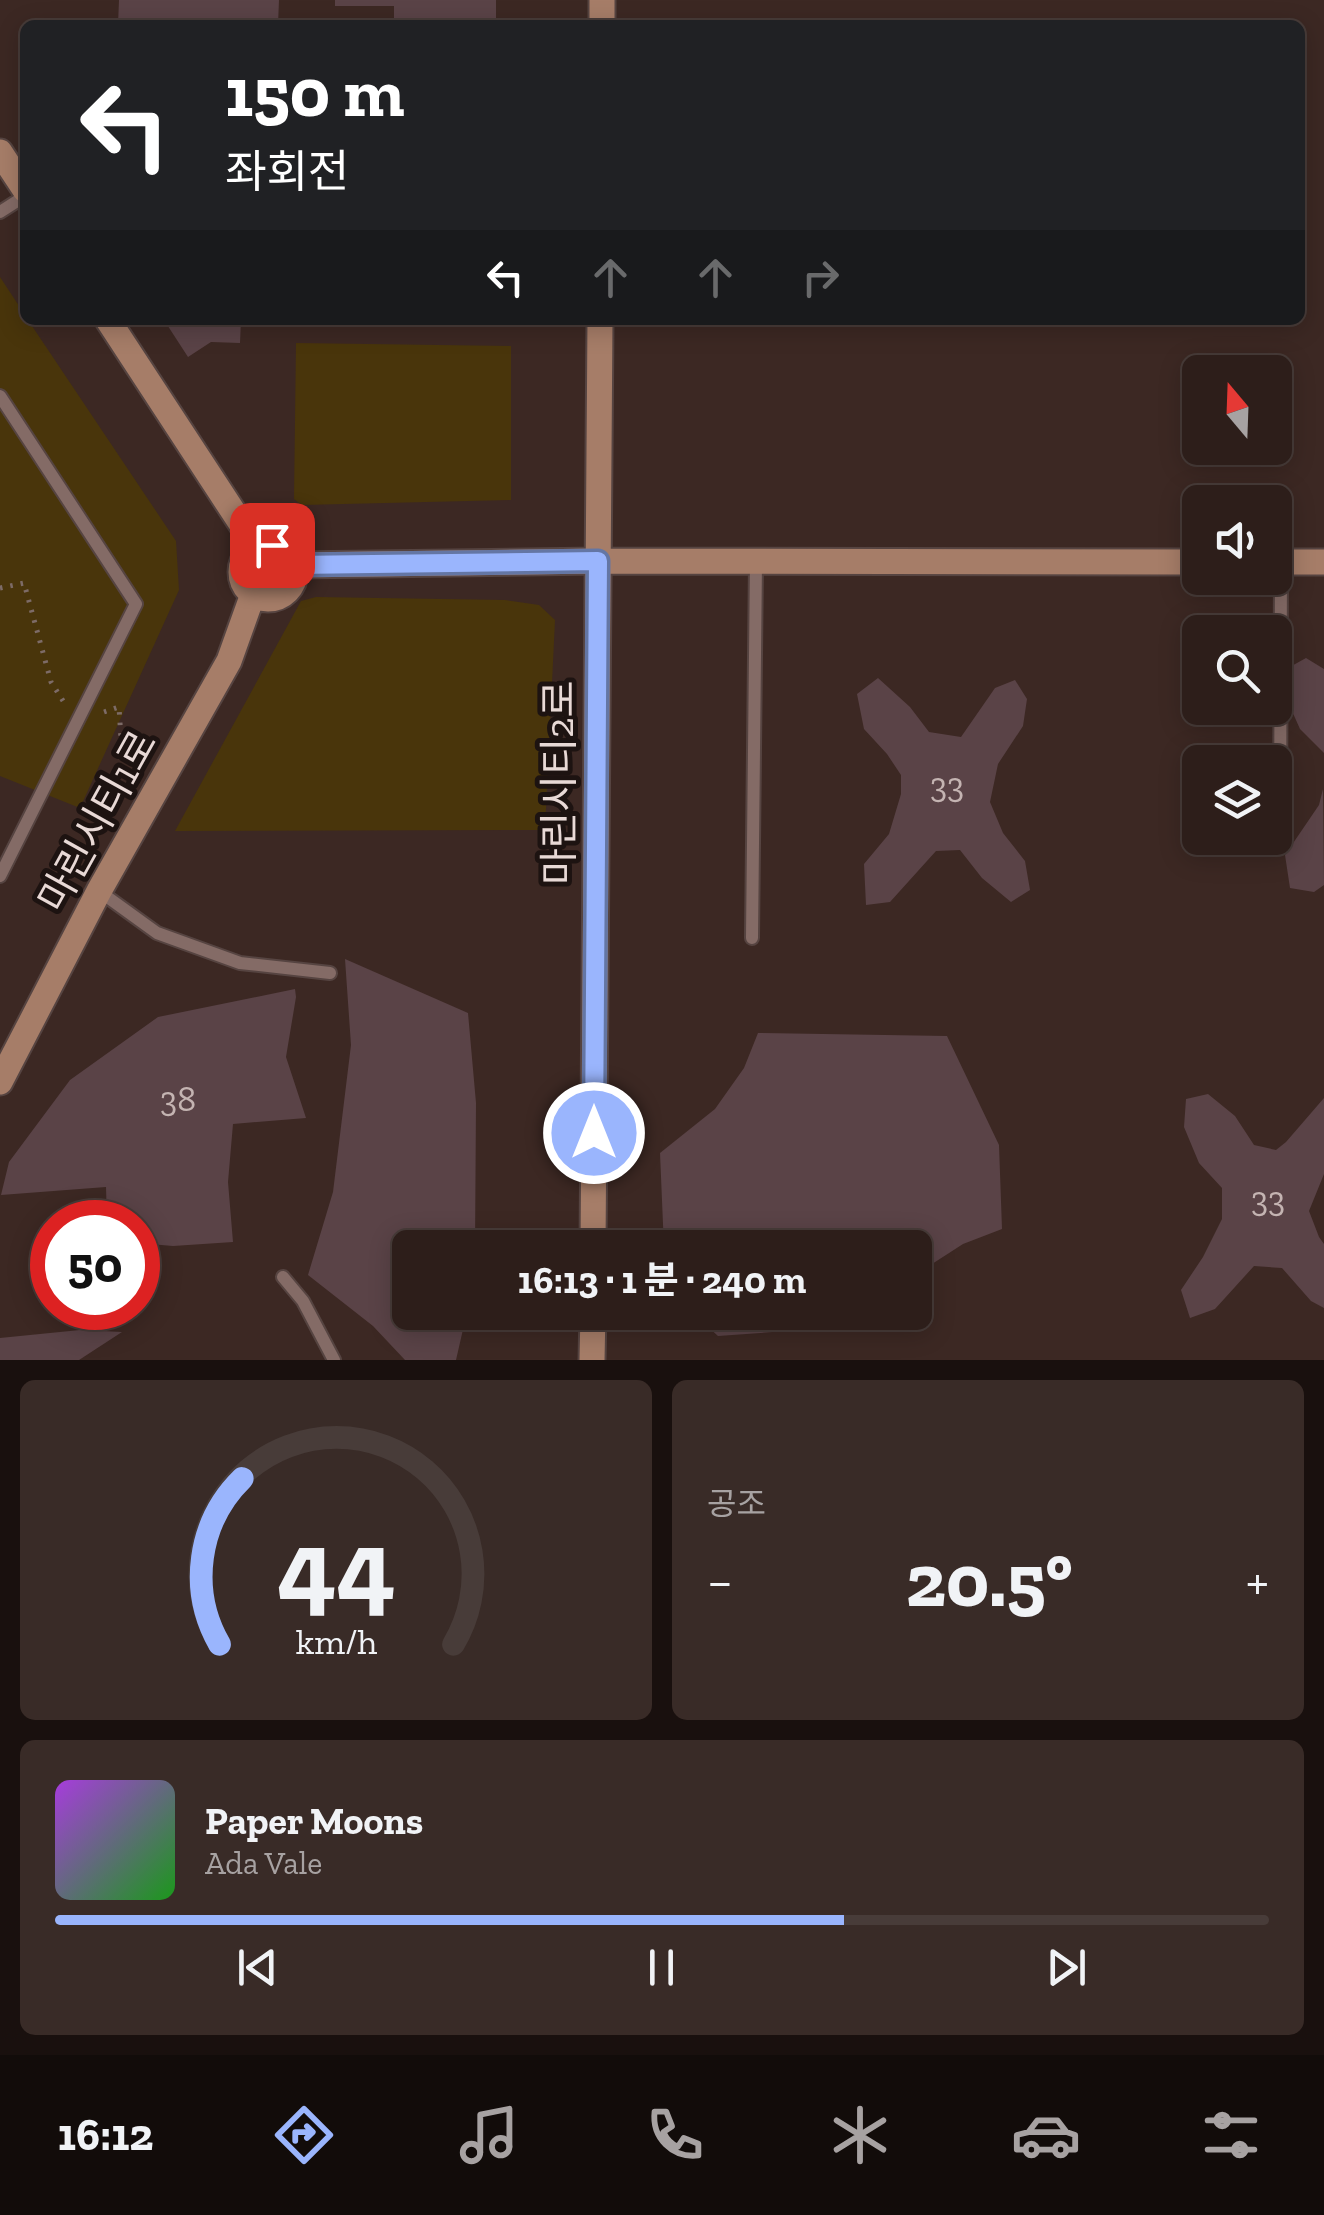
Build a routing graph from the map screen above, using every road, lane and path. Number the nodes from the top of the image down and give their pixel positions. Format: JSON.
{"nodes":[{"id":1,"x":0,"y":152,"type":"edge"},
{"id":2,"x":20,"y":185,"type":"edge"},
{"id":3,"x":20,"y":197,"type":"edge"},
{"id":4,"x":0,"y":212,"type":"edge"},
{"id":5,"x":111,"y":325,"type":"edge"},
{"id":6,"x":600,"y":325,"type":"edge"},
{"id":7,"x":0,"y":396,"type":"edge"},
{"id":8,"x":257,"y":548,"type":"junction"},
{"id":9,"x":598,"y":561,"type":"junction"},
{"id":10,"x":756,"y":561,"type":"junction"},
{"id":11,"x":1182,"y":562,"type":"edge"},
{"id":12,"x":1292,"y":562,"type":"edge"},
{"id":13,"x":1324,"y":562,"type":"edge"},
{"id":14,"x":294,"y":565,"type":"junction"},
{"id":15,"x":253,"y":594,"type":"junction"},
{"id":16,"x":1278,"y":595,"type":"edge"},
{"id":17,"x":1279,"y":745,"type":"edge"},
{"id":18,"x":0,"y":876,"type":"edge"},
{"id":19,"x":99,"y":891,"type":"junction"},
{"id":20,"x":752,"y":938,"type":"dead end"},
{"id":21,"x":330,"y":973,"type":"dead end"},
{"id":22,"x":0,"y":1082,"type":"edge"},
{"id":23,"x":593,"y":1230,"type":"edge"},
{"id":24,"x":283,"y":1277,"type":"dead end"},
{"id":25,"x":593,"y":1330,"type":"edge"},
{"id":26,"x":334,"y":1360,"type":"edge"},
{"id":27,"x":592,"y":1360,"type":"edge"}],
"edges":[{"from":1,"to":2,"type":"main road"},
{"from":3,"to":4,"type":"lane"},
{"from":5,"to":8,"type":"main road"},
{"from":6,"to":9,"type":"main road","name":"마린시티2로"},
{"from":7,"to":18,"type":"lane"},
{"from":8,"to":14,"type":"main road"},
{"from":8,"to":15,"type":"main road"},
{"from":9,"to":10,"type":"main road"},
{"from":9,"to":14,"type":"main road"},
{"from":9,"to":23,"type":"main road","name":"마린시티2로"},
{"from":10,"to":11,"type":"main road"},
{"from":10,"to":20,"type":"lane"},
{"from":12,"to":13,"type":"main road"},
{"from":14,"to":15,"type":"main road"},
{"from":15,"to":19,"type":"main road","name":"마린시티1로"},
{"from":16,"to":17,"type":"lane"},
{"from":19,"to":21,"type":"lane"},
{"from":19,"to":22,"type":"main road","name":"마린시티1로"},
{"from":24,"to":26,"type":"lane"},
{"from":25,"to":27,"type":"main road"}]}
